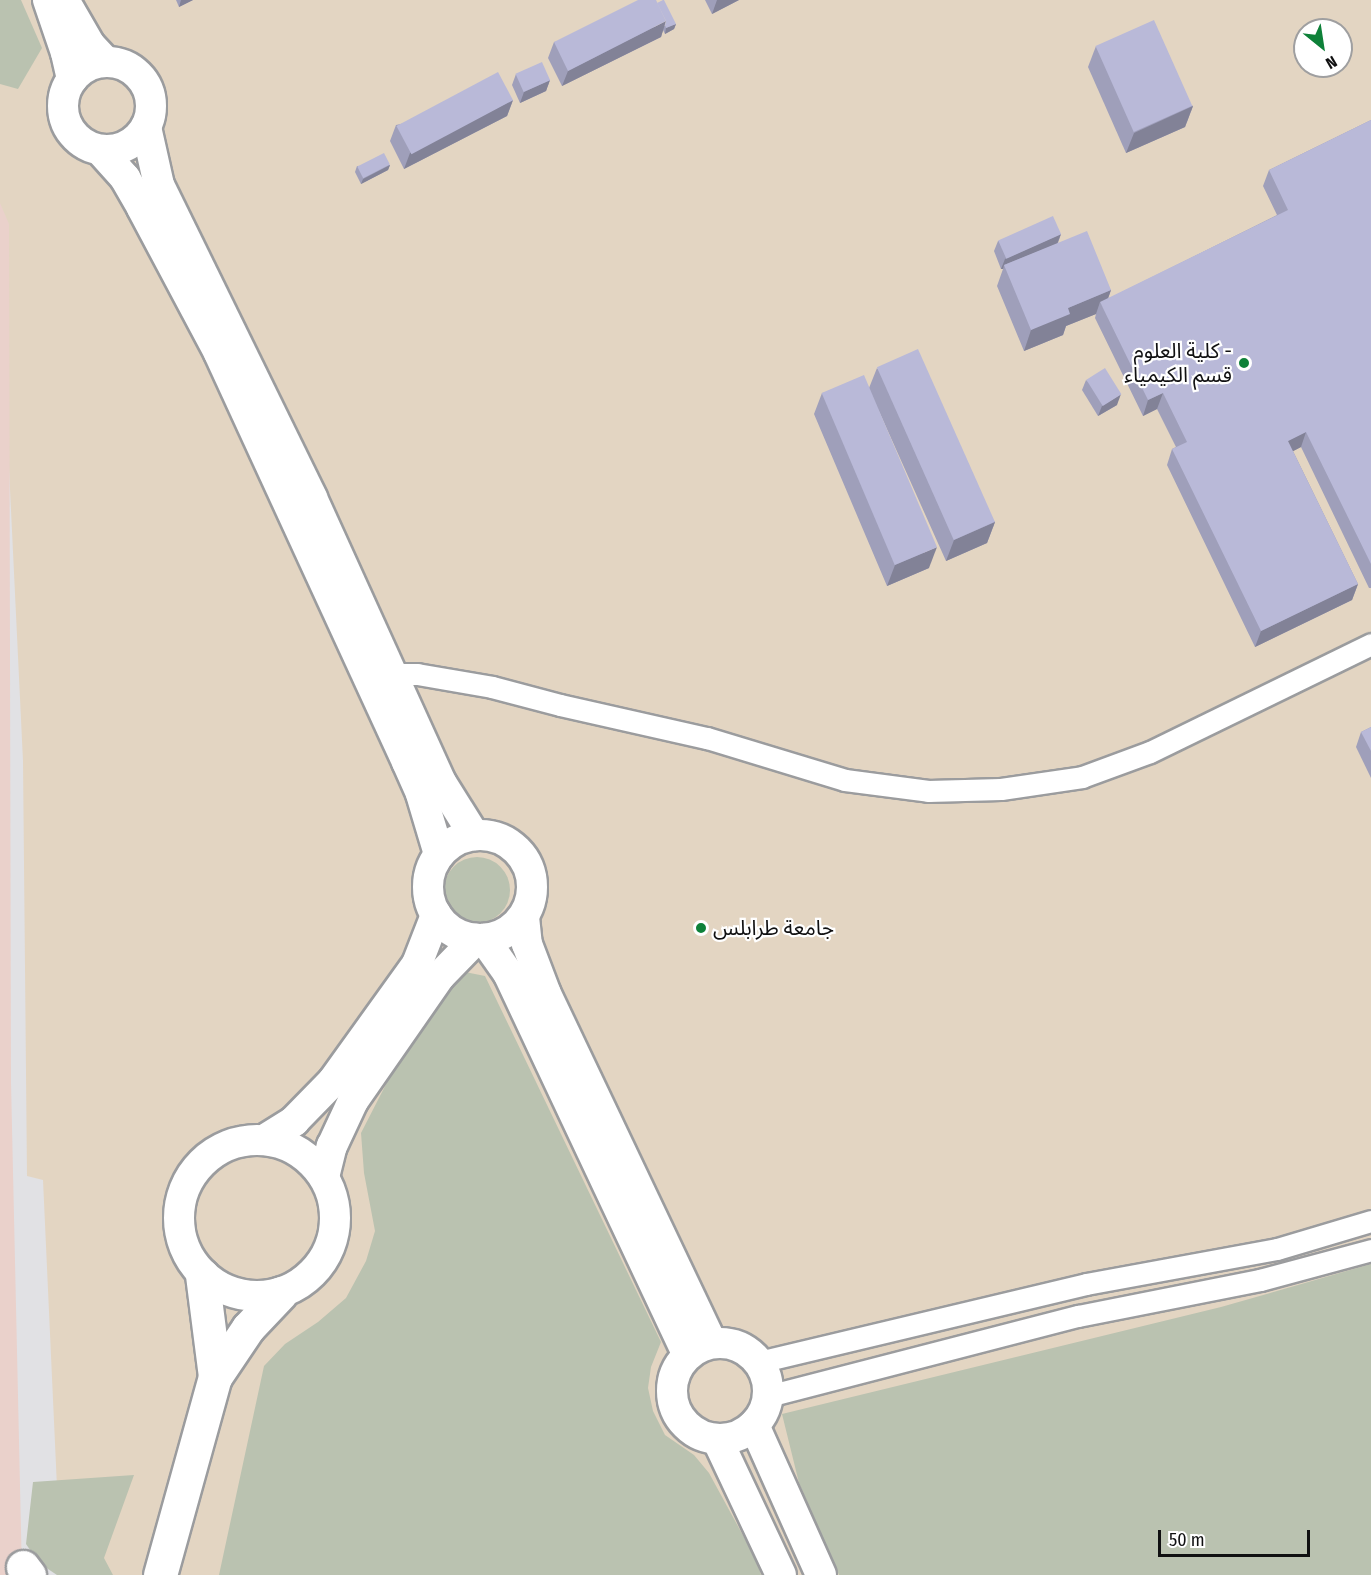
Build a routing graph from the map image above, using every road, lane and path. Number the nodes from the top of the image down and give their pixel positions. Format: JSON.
{"nodes":[{"id":1,"x":48,"y":0,"type":"edge"},
{"id":2,"x":64,"y":0,"type":"edge"},
{"id":3,"x":106,"y":62,"type":"junction"},
{"id":4,"x":72,"y":79,"type":"junction"},
{"id":5,"x":146,"y":127,"type":"junction"},
{"id":6,"x":100,"y":150,"type":"junction"},
{"id":7,"x":1371,"y":644,"type":"edge"},
{"id":8,"x":391,"y":674,"type":"junction"},
{"id":9,"x":474,"y":835,"type":"junction"},
{"id":10,"x":439,"y":854,"type":"junction"},
{"id":11,"x":436,"y":915,"type":"junction"},
{"id":12,"x":524,"y":916,"type":"junction"},
{"id":13,"x":480,"y":939,"type":"junction"},
{"id":14,"x":264,"y":1140,"type":"junction"},
{"id":15,"x":324,"y":1177,"type":"junction"},
{"id":16,"x":1371,"y":1221,"type":"edge"},
{"id":17,"x":1371,"y":1250,"type":"edge"},
{"id":18,"x":202,"y":1275,"type":"junction"},
{"id":19,"x":281,"y":1293,"type":"junction"},
{"id":20,"x":700,"y":1349,"type":"junction"},
{"id":21,"x":759,"y":1362,"type":"junction"},
{"id":22,"x":215,"y":1377,"type":"junction"},
{"id":23,"x":768,"y":1396,"type":"junction"},
{"id":24,"x":754,"y":1425,"type":"junction"},
{"id":25,"x":717,"y":1439,"type":"junction"},
{"id":26,"x":160,"y":1575,"type":"edge"},
{"id":27,"x":781,"y":1575,"type":"edge"},
{"id":28,"x":821,"y":1575,"type":"edge"}],
"edges":[{"from":1,"to":4,"type":"street"},
{"from":2,"to":3,"type":"street"},
{"from":3,"to":4,"type":"street"},
{"from":3,"to":5,"type":"street"},
{"from":4,"to":6,"type":"street"},
{"from":5,"to":6,"type":"street"},
{"from":5,"to":8,"type":"street"},
{"from":6,"to":10,"type":"street"},
{"from":7,"to":8,"type":"street"},
{"from":8,"to":9,"type":"street"},
{"from":9,"to":10,"type":"street"},
{"from":9,"to":12,"type":"street"},
{"from":10,"to":11,"type":"street"},
{"from":11,"to":13,"type":"street"},
{"from":11,"to":14,"type":"street"},
{"from":12,"to":13,"type":"street"},
{"from":12,"to":20,"type":"street"},
{"from":13,"to":15,"type":"street"},
{"from":13,"to":20,"type":"street"},
{"from":14,"to":15,"type":"street"},
{"from":14,"to":18,"type":"street"},
{"from":15,"to":19,"type":"street"},
{"from":16,"to":21,"type":"street"},
{"from":17,"to":23,"type":"street"},
{"from":18,"to":19,"type":"street"},
{"from":18,"to":22,"type":"highway"},
{"from":19,"to":22,"type":"highway"},
{"from":20,"to":21,"type":"street"},
{"from":20,"to":25,"type":"street"},
{"from":21,"to":23,"type":"street"},
{"from":22,"to":26,"type":"highway"},
{"from":23,"to":24,"type":"street"},
{"from":24,"to":25,"type":"street"},
{"from":24,"to":28,"type":"street"},
{"from":25,"to":27,"type":"street"}]}
